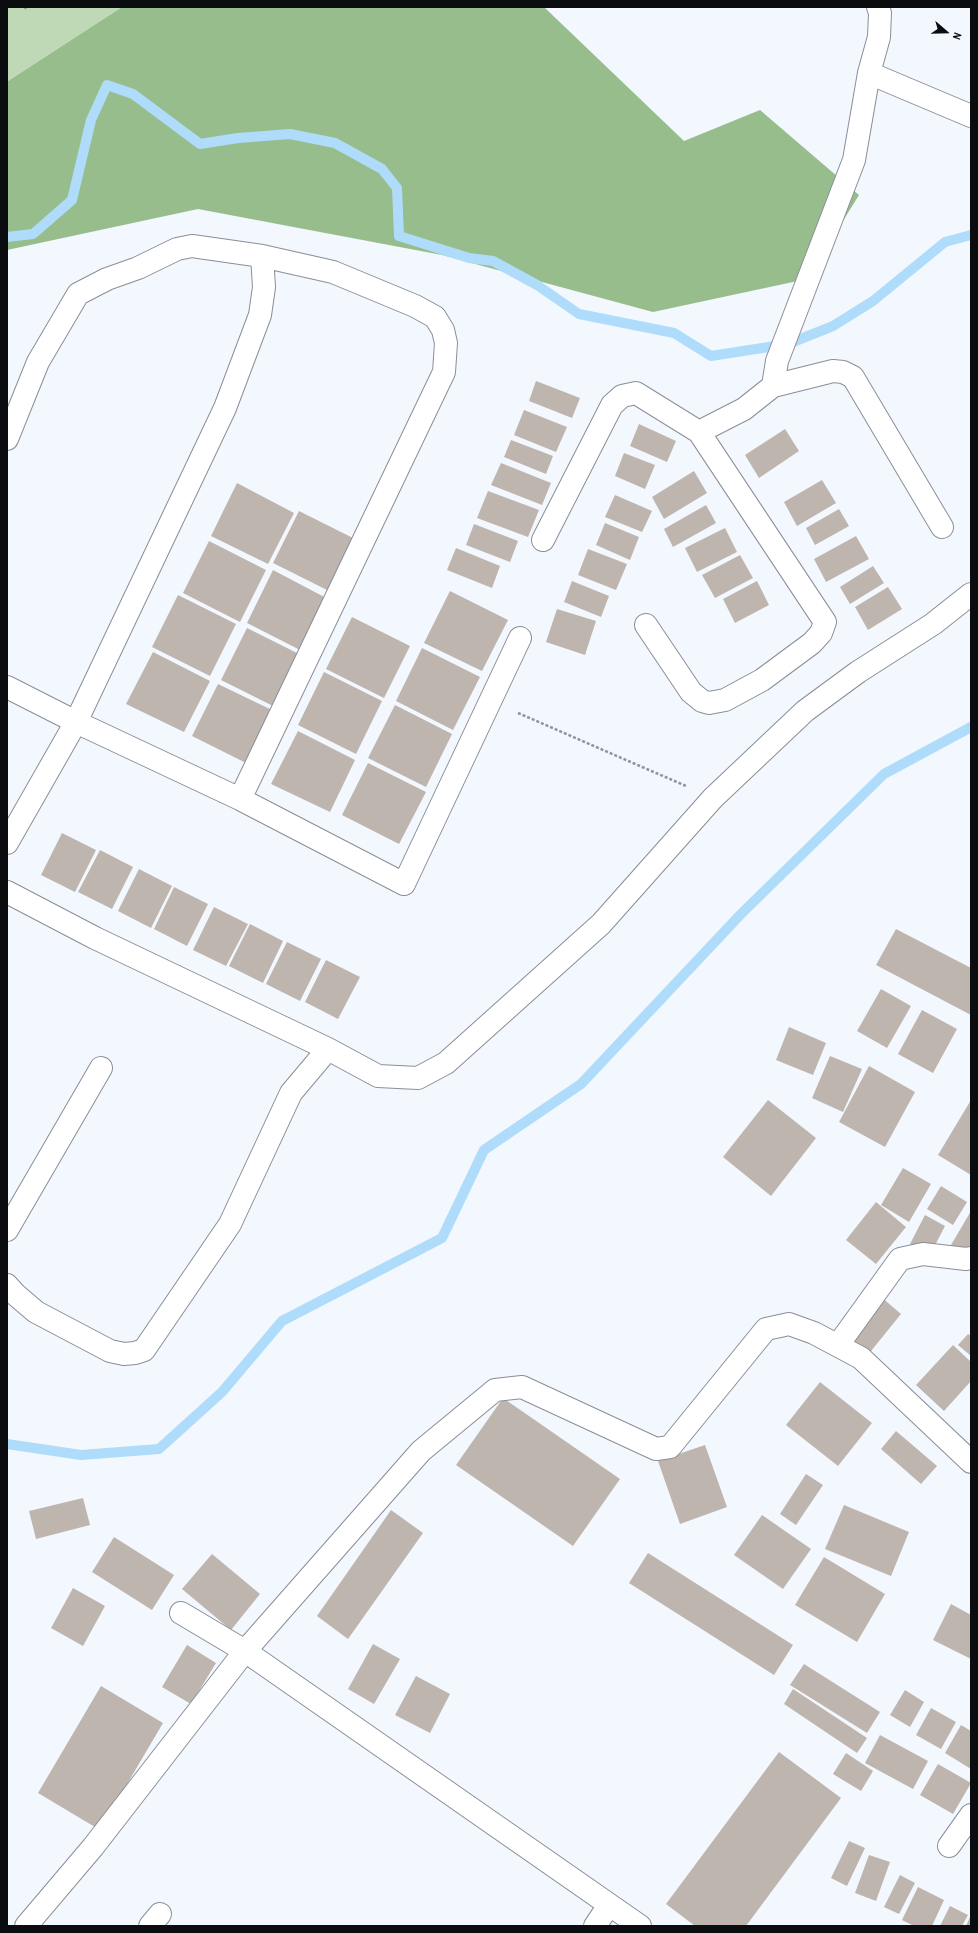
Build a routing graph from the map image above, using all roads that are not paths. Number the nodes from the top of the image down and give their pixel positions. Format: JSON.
{"nodes":[{"id":1,"x":878,"y":7,"type":"edge"},
{"id":2,"x":869,"y":73,"type":"junction"},
{"id":3,"x":971,"y":116,"type":"edge"},
{"id":4,"x":262,"y":256,"type":"junction"},
{"id":5,"x":773,"y":386,"type":"junction"},
{"id":6,"x":699,"y":432,"type":"junction"},
{"id":7,"x":7,"y":439,"type":"edge"},
{"id":8,"x":942,"y":527,"type":"dead end"},
{"id":9,"x":544,"y":540,"type":"dead end"},
{"id":10,"x":971,"y":594,"type":"edge"},
{"id":11,"x":646,"y":626,"type":"dead end"},
{"id":12,"x":520,"y":638,"type":"dead end"},
{"id":13,"x":7,"y":687,"type":"edge"},
{"id":14,"x":76,"y":722,"type":"junction"},
{"id":15,"x":240,"y":799,"type":"junction"},
{"id":16,"x":7,"y":844,"type":"edge"},
{"id":17,"x":7,"y":892,"type":"edge"},
{"id":18,"x":328,"y":1048,"type":"junction"},
{"id":19,"x":101,"y":1068,"type":"dead end"},
{"id":20,"x":7,"y":1230,"type":"edge"},
{"id":21,"x":971,"y":1258,"type":"edge"},
{"id":22,"x":7,"y":1284,"type":"edge"},
{"id":23,"x":838,"y":1345,"type":"junction"},
{"id":24,"x":971,"y":1462,"type":"edge"},
{"id":25,"x":181,"y":1613,"type":"dead end"},
{"id":26,"x":245,"y":1651,"type":"junction"},
{"id":27,"x":971,"y":1815,"type":"edge"},
{"id":28,"x":949,"y":1846,"type":"dead end"},
{"id":29,"x":609,"y":1904,"type":"junction"},
{"id":30,"x":26,"y":1926,"type":"edge"},
{"id":31,"x":595,"y":1926,"type":"edge"},
{"id":32,"x":640,"y":1926,"type":"edge"}],
"edges":[{"from":1,"to":2,"type":"street"},
{"from":2,"to":3,"type":"street"},
{"from":2,"to":5,"type":"street"},
{"from":4,"to":7,"type":"street"},
{"from":4,"to":14,"type":"street"},
{"from":4,"to":15,"type":"street"},
{"from":5,"to":6,"type":"street"},
{"from":5,"to":8,"type":"street"},
{"from":6,"to":9,"type":"street"},
{"from":6,"to":11,"type":"street"},
{"from":10,"to":18,"type":"street"},
{"from":12,"to":15,"type":"street"},
{"from":13,"to":14,"type":"street"},
{"from":14,"to":15,"type":"street"},
{"from":14,"to":16,"type":"street"},
{"from":17,"to":18,"type":"street"},
{"from":18,"to":22,"type":"street"},
{"from":19,"to":20,"type":"street"},
{"from":21,"to":23,"type":"street"},
{"from":23,"to":24,"type":"street"},
{"from":23,"to":26,"type":"street"},
{"from":25,"to":26,"type":"street"},
{"from":26,"to":29,"type":"street"},
{"from":26,"to":30,"type":"street"},
{"from":27,"to":28,"type":"street"},
{"from":29,"to":31,"type":"street"},
{"from":29,"to":32,"type":"street"}]}
